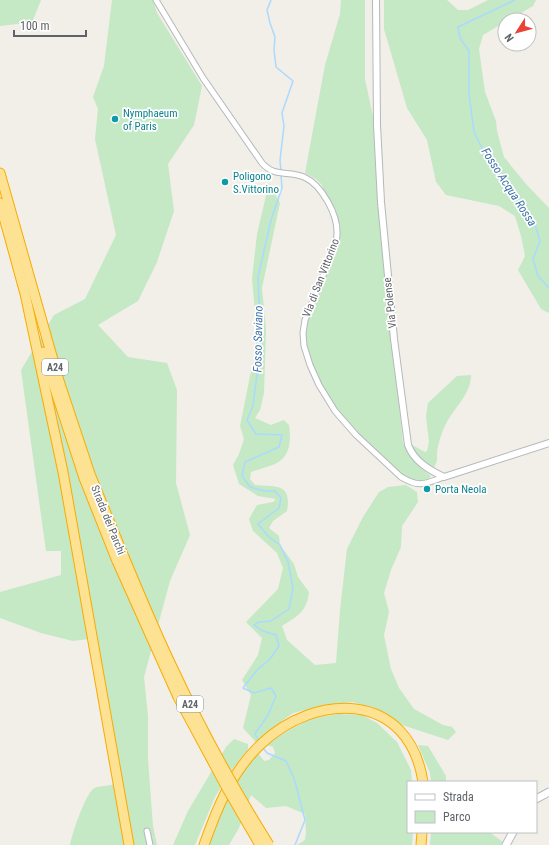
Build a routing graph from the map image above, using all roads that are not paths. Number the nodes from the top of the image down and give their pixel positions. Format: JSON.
{"nodes":[{"id":1,"x":156,"y":0,"type":"edge"},
{"id":2,"x":376,"y":0,"type":"edge"},
{"id":3,"x":0,"y":173,"type":"edge"},
{"id":4,"x":0,"y":202,"type":"edge"},
{"id":5,"x":23,"y":284,"type":"junction"},
{"id":6,"x":549,"y":443,"type":"edge"},
{"id":7,"x":444,"y":477,"type":"junction"},
{"id":8,"x":120,"y":559,"type":"junction"},
{"id":9,"x":423,"y":781,"type":"edge"},
{"id":10,"x":549,"y":792,"type":"edge"},
{"id":11,"x":537,"y":798,"type":"edge"},
{"id":12,"x":147,"y":831,"type":"dead end"},
{"id":13,"x":422,"y":833,"type":"edge"},
{"id":14,"x":512,"y":833,"type":"edge"},
{"id":15,"x":129,"y":845,"type":"edge"},
{"id":16,"x":150,"y":845,"type":"edge"},
{"id":17,"x":204,"y":845,"type":"edge"},
{"id":18,"x":260,"y":845,"type":"edge"},
{"id":19,"x":269,"y":845,"type":"edge"},
{"id":20,"x":421,"y":845,"type":"edge"},
{"id":21,"x":506,"y":845,"type":"edge"}],
"edges":[{"from":1,"to":7,"type":"street","name":"Via di San Vittorino"},
{"from":2,"to":7,"type":"street","name":"Via Polense"},
{"from":3,"to":8,"type":"highway","name":"Strada dei Parchi","number":"A24"},
{"from":4,"to":5,"type":"highway","name":"Strada dei Parchi","number":"A24"},
{"from":5,"to":8,"type":"highway","name":"Strada dei Parchi","number":"A24"},
{"from":5,"to":15,"type":"highway"},
{"from":6,"to":7,"type":"street"},
{"from":8,"to":18,"type":"highway","name":"Strada dei Parchi","number":"A24","bridge":true},
{"from":8,"to":19,"type":"highway","name":"Strada dei Parchi","number":"A24","bridge":true},
{"from":9,"to":17,"type":"highway"},
{"from":10,"to":11,"type":"main road"},
{"from":12,"to":16,"type":"street"},
{"from":13,"to":20,"type":"highway"},
{"from":14,"to":21,"type":"main road"}]}
